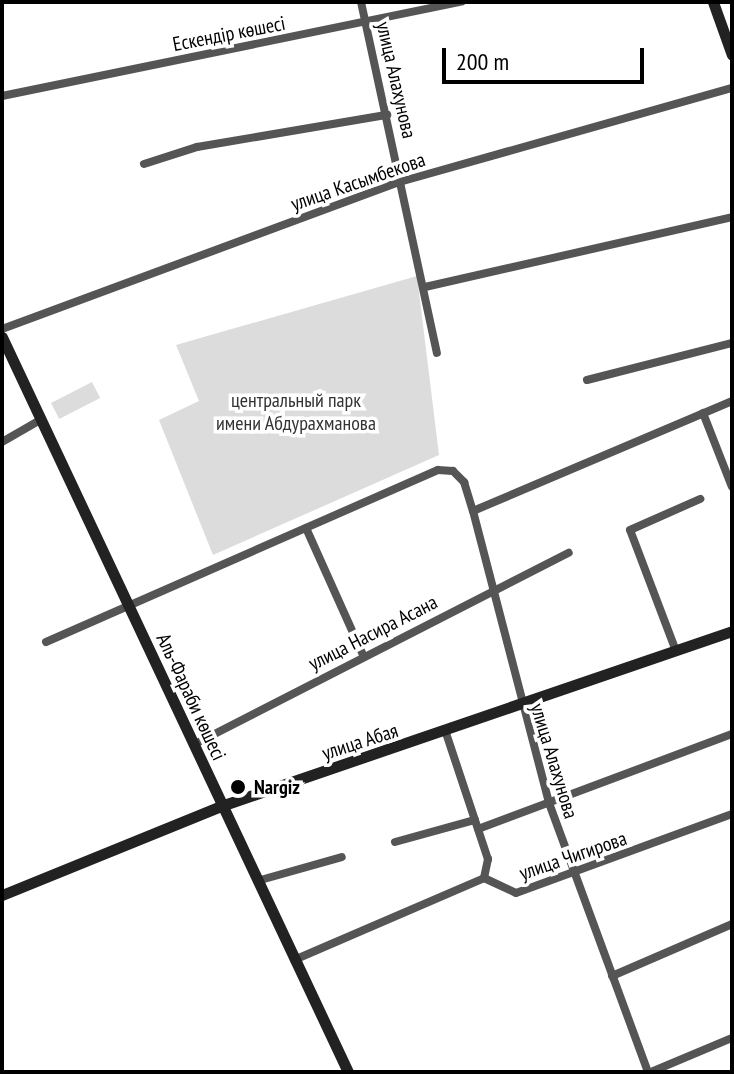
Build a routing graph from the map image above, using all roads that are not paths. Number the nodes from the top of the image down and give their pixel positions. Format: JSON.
{"nodes":[{"id":1,"x":361,"y":2,"type":"edge"},
{"id":2,"x":461,"y":2,"type":"edge"},
{"id":3,"x":713,"y":2,"type":"edge"},
{"id":4,"x":366,"y":23,"type":"junction"},
{"id":5,"x":732,"y":55,"type":"edge"},
{"id":6,"x":732,"y":88,"type":"edge"},
{"id":7,"x":2,"y":94,"type":"edge"},
{"id":8,"x":387,"y":115,"type":"junction"},
{"id":9,"x":144,"y":164,"type":"dead end"},
{"id":10,"x":403,"y":181,"type":"junction"},
{"id":11,"x":732,"y":217,"type":"edge"},
{"id":12,"x":425,"y":287,"type":"junction"},
{"id":13,"x":2,"y":329,"type":"edge"},
{"id":14,"x":2,"y":337,"type":"edge"},
{"id":15,"x":732,"y":343,"type":"edge"},
{"id":16,"x":437,"y":353,"type":"dead end"},
{"id":17,"x":587,"y":380,"type":"dead end"},
{"id":18,"x":732,"y":401,"type":"edge"},
{"id":19,"x":703,"y":413,"type":"junction"},
{"id":20,"x":42,"y":419,"type":"junction"},
{"id":21,"x":2,"y":442,"type":"edge"},
{"id":22,"x":732,"y":487,"type":"edge"},
{"id":23,"x":700,"y":499,"type":"dead end"},
{"id":24,"x":473,"y":511,"type":"junction"},
{"id":25,"x":306,"y":528,"type":"junction"},
{"id":26,"x":569,"y":553,"type":"dead end"},
{"id":27,"x":491,"y":593,"type":"junction"},
{"id":28,"x":128,"y":604,"type":"junction"},
{"id":29,"x":732,"y":631,"type":"edge"},
{"id":30,"x":46,"y":642,"type":"dead end"},
{"id":31,"x":676,"y":651,"type":"junction"},
{"id":32,"x":363,"y":655,"type":"junction"},
{"id":33,"x":520,"y":705,"type":"junction"},
{"id":34,"x":446,"y":733,"type":"junction"},
{"id":35,"x":732,"y":734,"type":"edge"},
{"id":36,"x":193,"y":745,"type":"junction"},
{"id":37,"x":549,"y":803,"type":"junction"},
{"id":38,"x":221,"y":806,"type":"junction"},
{"id":39,"x":732,"y":814,"type":"edge"},
{"id":40,"x":477,"y":824,"type":"junction"},
{"id":41,"x":395,"y":842,"type":"dead end"},
{"id":42,"x":342,"y":857,"type":"dead end"},
{"id":43,"x":574,"y":874,"type":"junction"},
{"id":44,"x":484,"y":878,"type":"junction"},
{"id":45,"x":257,"y":881,"type":"junction"},
{"id":46,"x":2,"y":895,"type":"edge"},
{"id":47,"x":732,"y":924,"type":"edge"},
{"id":48,"x":294,"y":960,"type":"junction"},
{"id":49,"x":612,"y":976,"type":"junction"},
{"id":50,"x":732,"y":1038,"type":"edge"},
{"id":51,"x":348,"y":1072,"type":"edge"},
{"id":52,"x":650,"y":1072,"type":"edge"}],
"edges":[{"from":1,"to":4,"type":"street","name":"улица Алахунова"},
{"from":2,"to":4,"type":"street","name":"Ескендір көшесі"},
{"from":3,"to":5,"type":"street"},
{"from":4,"to":7,"type":"street","name":"Ескендір көшесі"},
{"from":4,"to":8,"type":"street","name":"улица Алахунова"},
{"from":6,"to":10,"type":"street","name":"улица Касымбекова"},
{"from":8,"to":9,"type":"street"},
{"from":8,"to":10,"type":"street","name":"улица Алахунова"},
{"from":10,"to":12,"type":"street","name":"улица Алахунова"},
{"from":10,"to":13,"type":"street","name":"улица Касымбекова"},
{"from":11,"to":12,"type":"street"},
{"from":12,"to":16,"type":"street","name":"улица Алахунова"},
{"from":14,"to":20,"type":"street","name":"Аль-Фараби көшесі"},
{"from":15,"to":17,"type":"street"},
{"from":18,"to":19,"type":"street"},
{"from":19,"to":22,"type":"street"},
{"from":19,"to":24,"type":"street"},
{"from":20,"to":21,"type":"street"},
{"from":20,"to":28,"type":"street","name":"Аль-Фараби көшесі"},
{"from":23,"to":31,"type":"street"},
{"from":24,"to":25,"type":"street","name":"улица Алахунова"},
{"from":24,"to":27,"type":"street","name":"улица Алахунова"},
{"from":25,"to":28,"type":"street"},
{"from":25,"to":32,"type":"street"},
{"from":26,"to":27,"type":"street","name":"улица Насира Асана"},
{"from":27,"to":32,"type":"street","name":"улица Насира Асана"},
{"from":27,"to":33,"type":"street","name":"улица Алахунова"},
{"from":28,"to":30,"type":"street"},
{"from":28,"to":36,"type":"street","name":"Аль-Фараби көшесі"},
{"from":29,"to":31,"type":"street","name":"улица Абая"},
{"from":31,"to":33,"type":"street","name":"улица Абая"},
{"from":32,"to":36,"type":"street","name":"улица Насира Асана"},
{"from":33,"to":34,"type":"street","name":"улица Абая"},
{"from":33,"to":37,"type":"street","name":"улица Алахунова"},
{"from":34,"to":38,"type":"street","name":"улица Абая"},
{"from":34,"to":40,"type":"street"},
{"from":35,"to":37,"type":"street"},
{"from":36,"to":38,"type":"street","name":"Аль-Фараби көшесі"},
{"from":37,"to":40,"type":"street"},
{"from":37,"to":43,"type":"street","name":"улица Алахунова"},
{"from":38,"to":45,"type":"street","name":"Аль-Фараби көшесі"},
{"from":38,"to":46,"type":"street","name":"улица Абая"},
{"from":39,"to":43,"type":"street","name":"улица Чигирова"},
{"from":40,"to":41,"type":"street"},
{"from":40,"to":44,"type":"street"},
{"from":42,"to":45,"type":"street"},
{"from":43,"to":44,"type":"street","name":"улица Чигирова"},
{"from":43,"to":49,"type":"street","name":"улица Алахунова"},
{"from":44,"to":48,"type":"street"},
{"from":45,"to":48,"type":"street","name":"Аль-Фараби көшесі"},
{"from":47,"to":49,"type":"street"},
{"from":48,"to":51,"type":"street","name":"Аль-Фараби көшесі"},
{"from":49,"to":52,"type":"street","name":"улица Алахунова"},
{"from":50,"to":52,"type":"street"}]}
